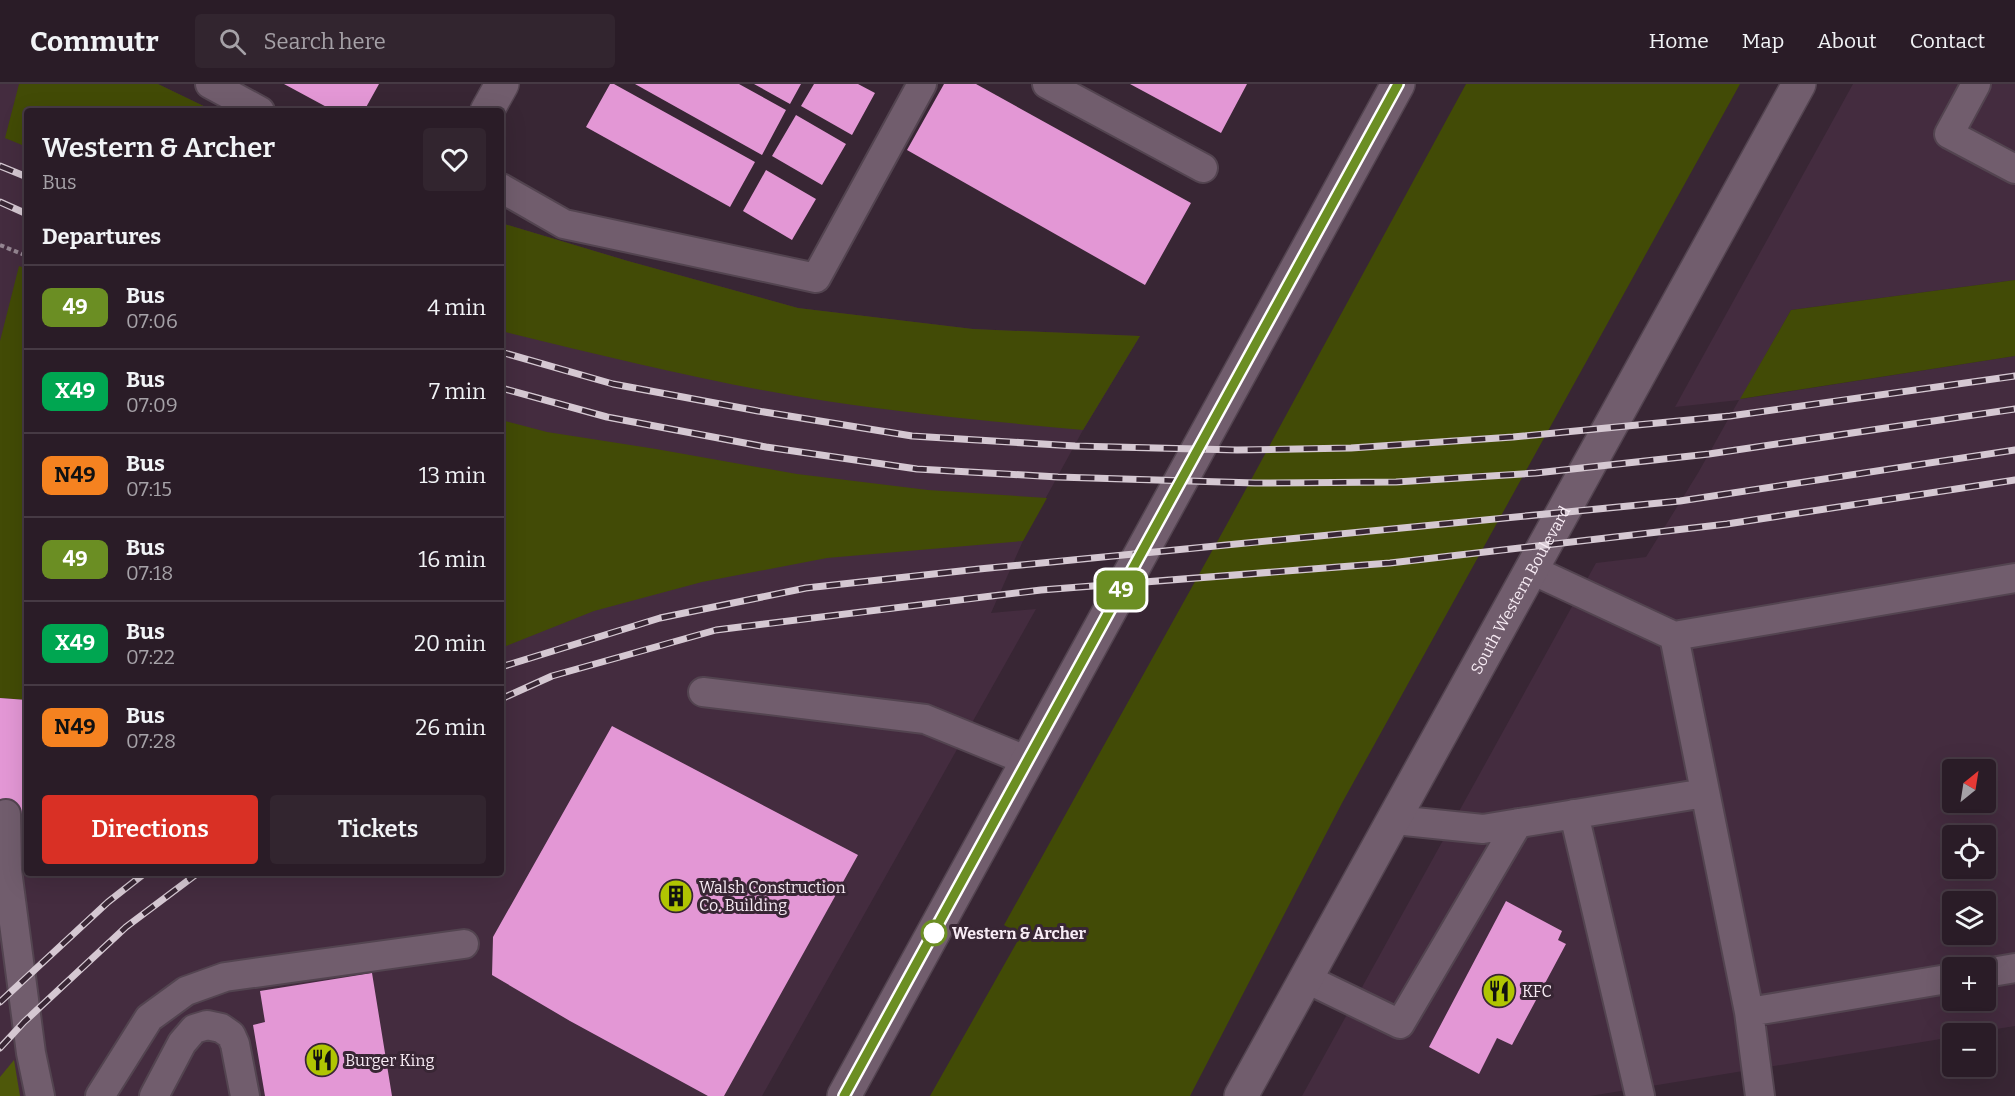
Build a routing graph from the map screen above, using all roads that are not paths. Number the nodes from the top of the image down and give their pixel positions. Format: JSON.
{"nodes":[{"id":1,"x":210,"y":84,"type":"edge"},
{"id":2,"x":502,"y":84,"type":"edge"},
{"id":3,"x":922,"y":84,"type":"edge"},
{"id":4,"x":1047,"y":84,"type":"edge"},
{"id":5,"x":1398,"y":84,"type":"edge"},
{"id":6,"x":1799,"y":84,"type":"edge"},
{"id":7,"x":1976,"y":84,"type":"edge"},
{"id":8,"x":254,"y":108,"type":"edge"},
{"id":9,"x":490,"y":108,"type":"edge"},
{"id":10,"x":1203,"y":168,"type":"dead end"},
{"id":11,"x":2015,"y":169,"type":"edge"},
{"id":12,"x":504,"y":190,"type":"edge"},
{"id":13,"x":1532,"y":570,"type":"junction"},
{"id":14,"x":2015,"y":578,"type":"edge"},
{"id":15,"x":1674,"y":636,"type":"junction"},
{"id":16,"x":703,"y":692,"type":"dead end"},
{"id":17,"x":1028,"y":760,"type":"junction"},
{"id":18,"x":1705,"y":793,"type":"junction"},
{"id":19,"x":6,"y":814,"type":"dead end"},
{"id":20,"x":1574,"y":814,"type":"junction"},
{"id":21,"x":1395,"y":820,"type":"junction"},
{"id":22,"x":1518,"y":823,"type":"junction"},
{"id":23,"x":464,"y":944,"type":"dead end"},
{"id":24,"x":2015,"y":968,"type":"edge"},
{"id":25,"x":1996,"y":971,"type":"edge"},
{"id":26,"x":1307,"y":980,"type":"junction"},
{"id":27,"x":1942,"y":980,"type":"edge"},
{"id":28,"x":186,"y":991,"type":"junction"},
{"id":29,"x":1749,"y":1012,"type":"junction"},
{"id":30,"x":201,"y":1027,"type":"junction"},
{"id":31,"x":40,"y":1096,"type":"edge"},
{"id":32,"x":100,"y":1096,"type":"edge"},
{"id":33,"x":154,"y":1096,"type":"edge"},
{"id":34,"x":245,"y":1096,"type":"edge"},
{"id":35,"x":844,"y":1096,"type":"edge"},
{"id":36,"x":1241,"y":1096,"type":"edge"},
{"id":37,"x":1640,"y":1096,"type":"edge"},
{"id":38,"x":1760,"y":1096,"type":"edge"}],
"edges":[{"from":1,"to":8,"type":"lane"},
{"from":2,"to":9,"type":"street"},
{"from":3,"to":12,"type":"lane"},
{"from":4,"to":10,"type":"lane"},
{"from":5,"to":17,"type":"street"},
{"from":6,"to":13,"type":"street","name":"South Western Boulevard"},
{"from":7,"to":11,"type":"lane"},
{"from":13,"to":15,"type":"lane"},
{"from":13,"to":21,"type":"street","name":"South Western Boulevard"},
{"from":14,"to":15,"type":"lane"},
{"from":15,"to":18,"type":"lane"},
{"from":16,"to":17,"type":"lane"},
{"from":17,"to":35,"type":"street"},
{"from":18,"to":20,"type":"lane"},
{"from":18,"to":29,"type":"lane"},
{"from":19,"to":31,"type":"lane"},
{"from":20,"to":22,"type":"lane"},
{"from":20,"to":37,"type":"lane"},
{"from":21,"to":22,"type":"lane"},
{"from":21,"to":26,"type":"street","name":"South Western Boulevard"},
{"from":22,"to":26,"type":"lane"},
{"from":23,"to":28,"type":"lane"},
{"from":24,"to":25,"type":"lane"},
{"from":26,"to":36,"type":"street","name":"South Western Boulevard"},
{"from":27,"to":29,"type":"lane"},
{"from":28,"to":30,"type":"lane"},
{"from":28,"to":32,"type":"lane"},
{"from":29,"to":38,"type":"lane"},
{"from":30,"to":33,"type":"lane"},
{"from":30,"to":34,"type":"lane"}]}
